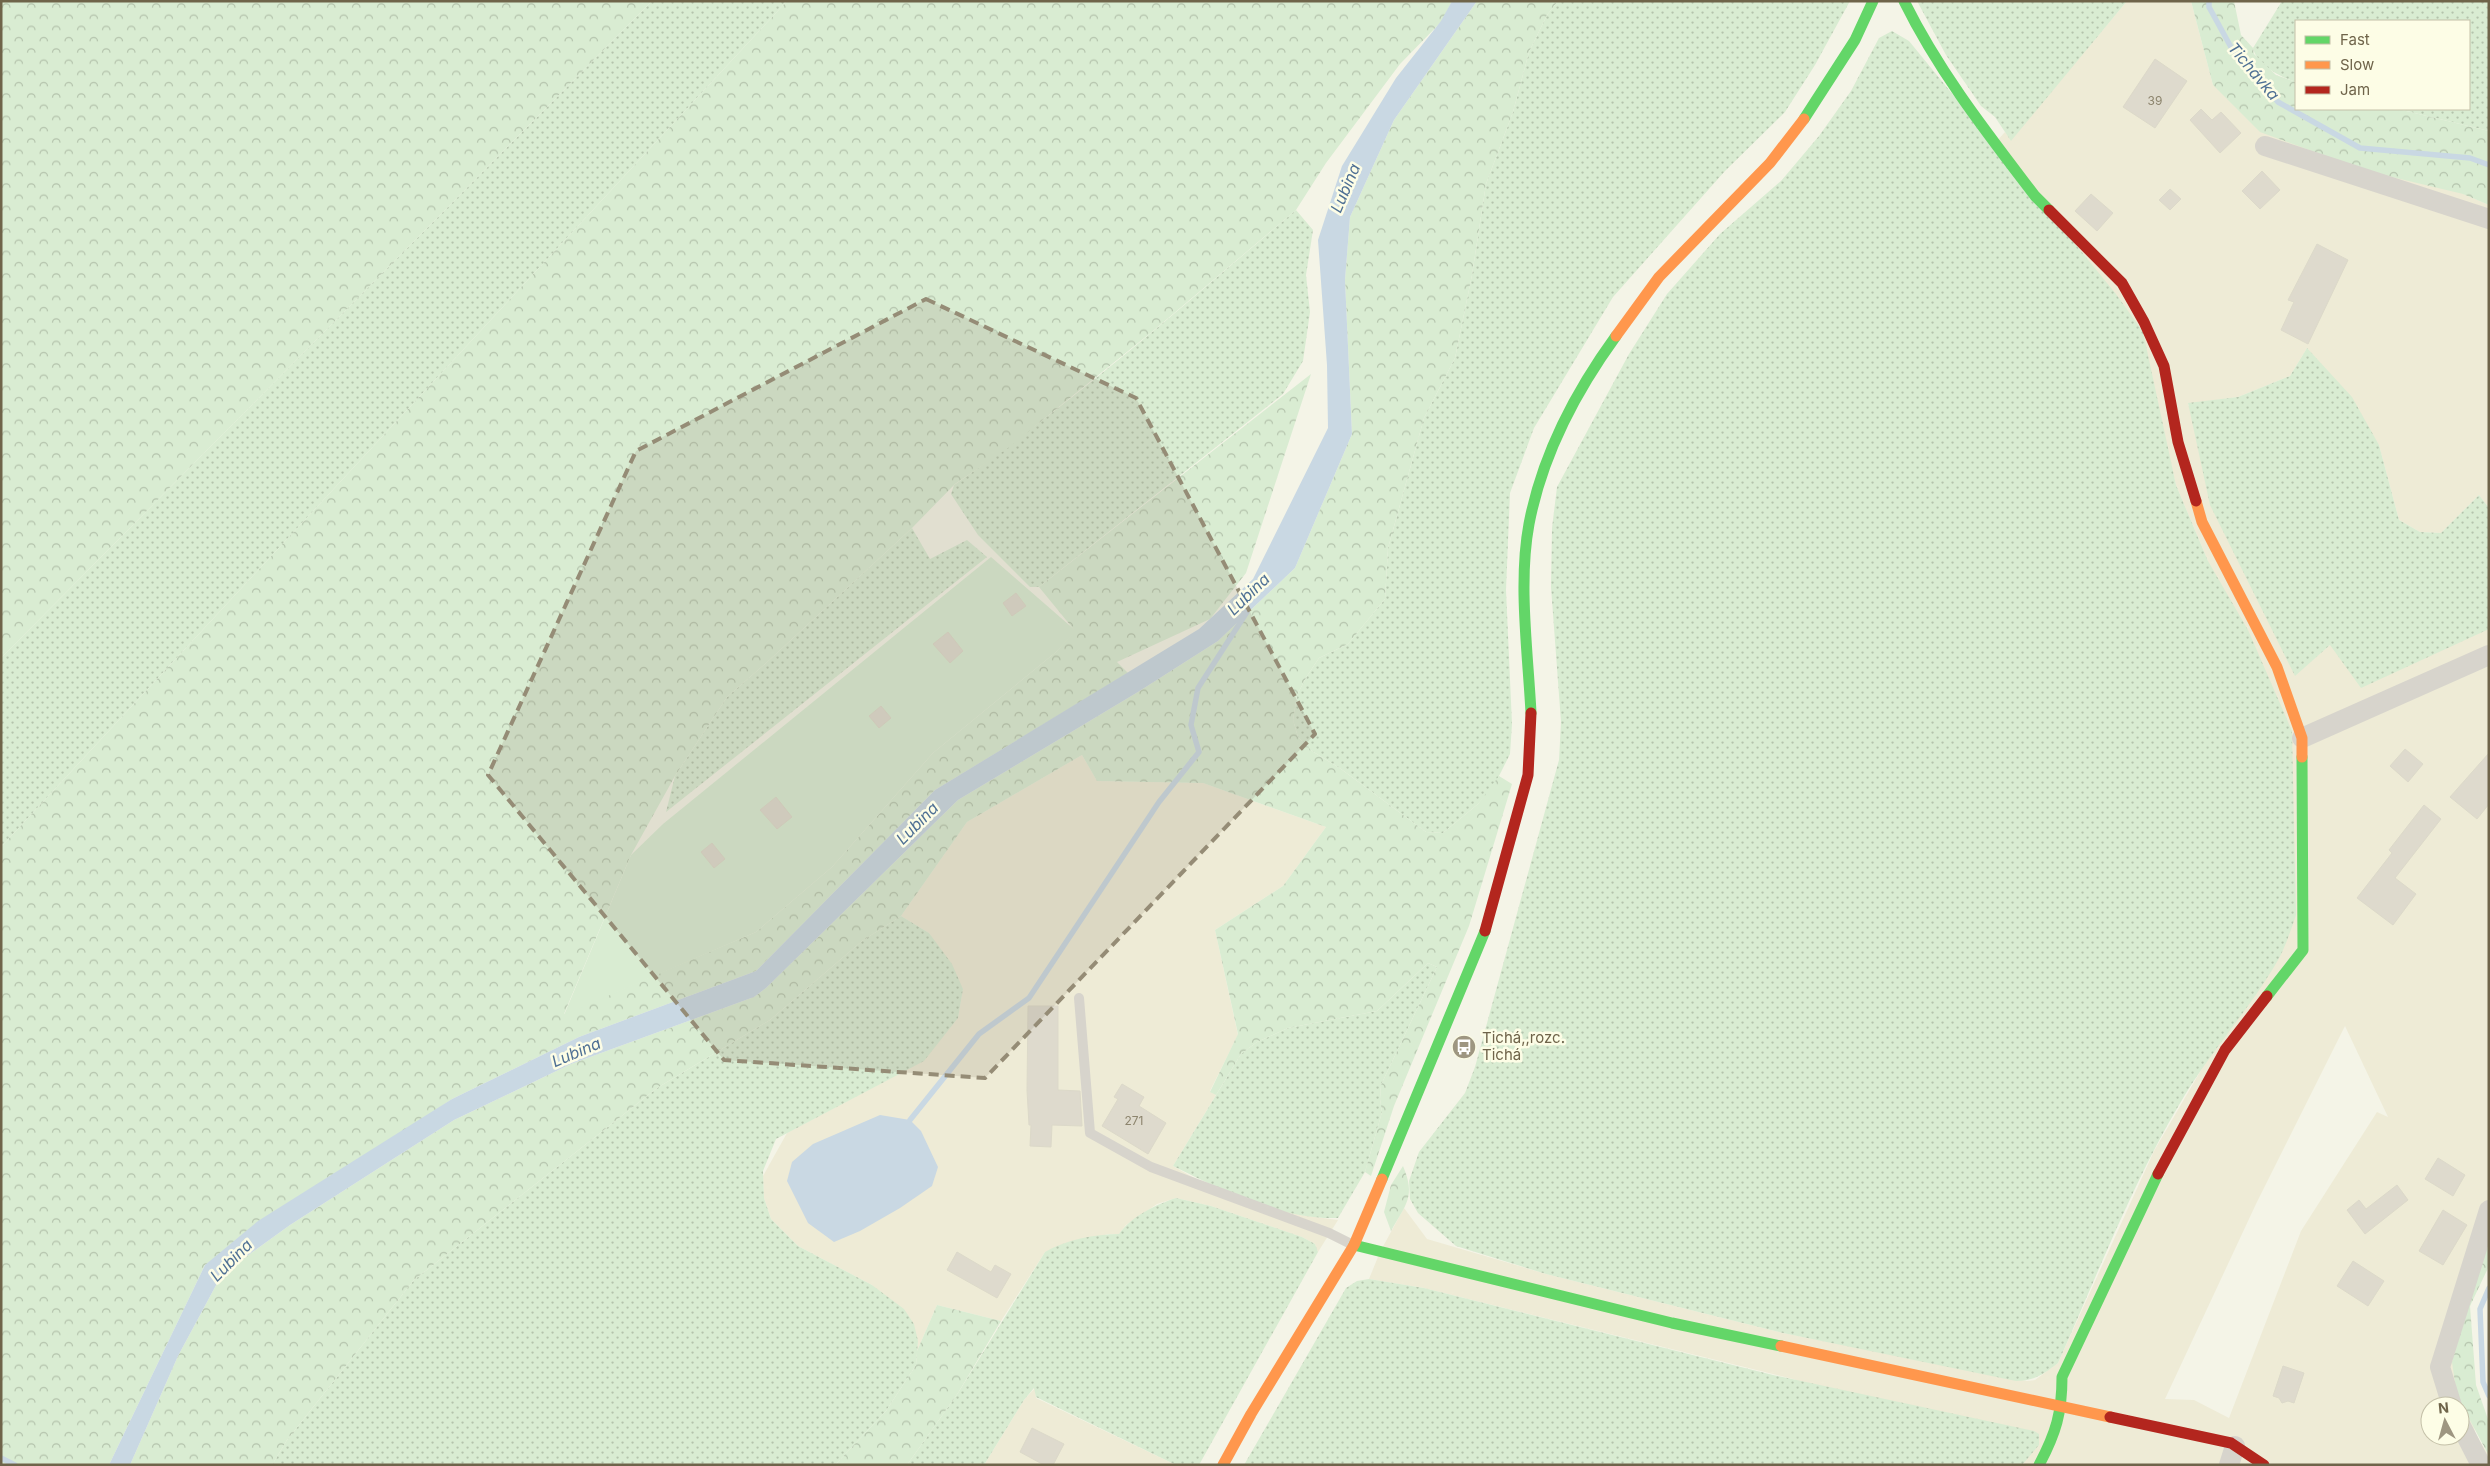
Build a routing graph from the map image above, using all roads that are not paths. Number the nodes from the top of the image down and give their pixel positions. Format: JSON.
{"nodes":[{"id":1,"x":1873,"y":1,"type":"edge"},
{"id":2,"x":1904,"y":1,"type":"edge"},
{"id":3,"x":2265,"y":146,"type":"dead end"},
{"id":4,"x":2489,"y":219,"type":"edge"},
{"id":5,"x":2489,"y":655,"type":"edge"},
{"id":6,"x":2302,"y":738,"type":"junction"},
{"id":7,"x":1079,"y":998,"type":"dead end"},
{"id":8,"x":2489,"y":1210,"type":"edge"},
{"id":9,"x":1354,"y":1245,"type":"junction"},
{"id":10,"x":2449,"y":1396,"type":"edge"},
{"id":11,"x":2062,"y":1407,"type":"junction"},
{"id":12,"x":2470,"y":1444,"type":"edge"},
{"id":13,"x":2232,"y":1455,"type":"edge"},
{"id":14,"x":1223,"y":1465,"type":"edge"},
{"id":15,"x":2039,"y":1465,"type":"edge"},
{"id":16,"x":2264,"y":1465,"type":"edge"},
{"id":17,"x":2481,"y":1465,"type":"edge"}],
"edges":[{"from":1,"to":9,"type":"street"},
{"from":2,"to":6,"type":"street"},
{"from":3,"to":4,"type":"street"},
{"from":5,"to":6,"type":"street"},
{"from":6,"to":11,"type":"street"},
{"from":7,"to":9,"type":"lane"},
{"from":8,"to":10,"type":"street"},
{"from":9,"to":11,"type":"street"},
{"from":9,"to":14,"type":"street"},
{"from":11,"to":13,"type":"street"},
{"from":11,"to":15,"type":"street"},
{"from":12,"to":17,"type":"street"},
{"from":13,"to":16,"type":"street"}]}
